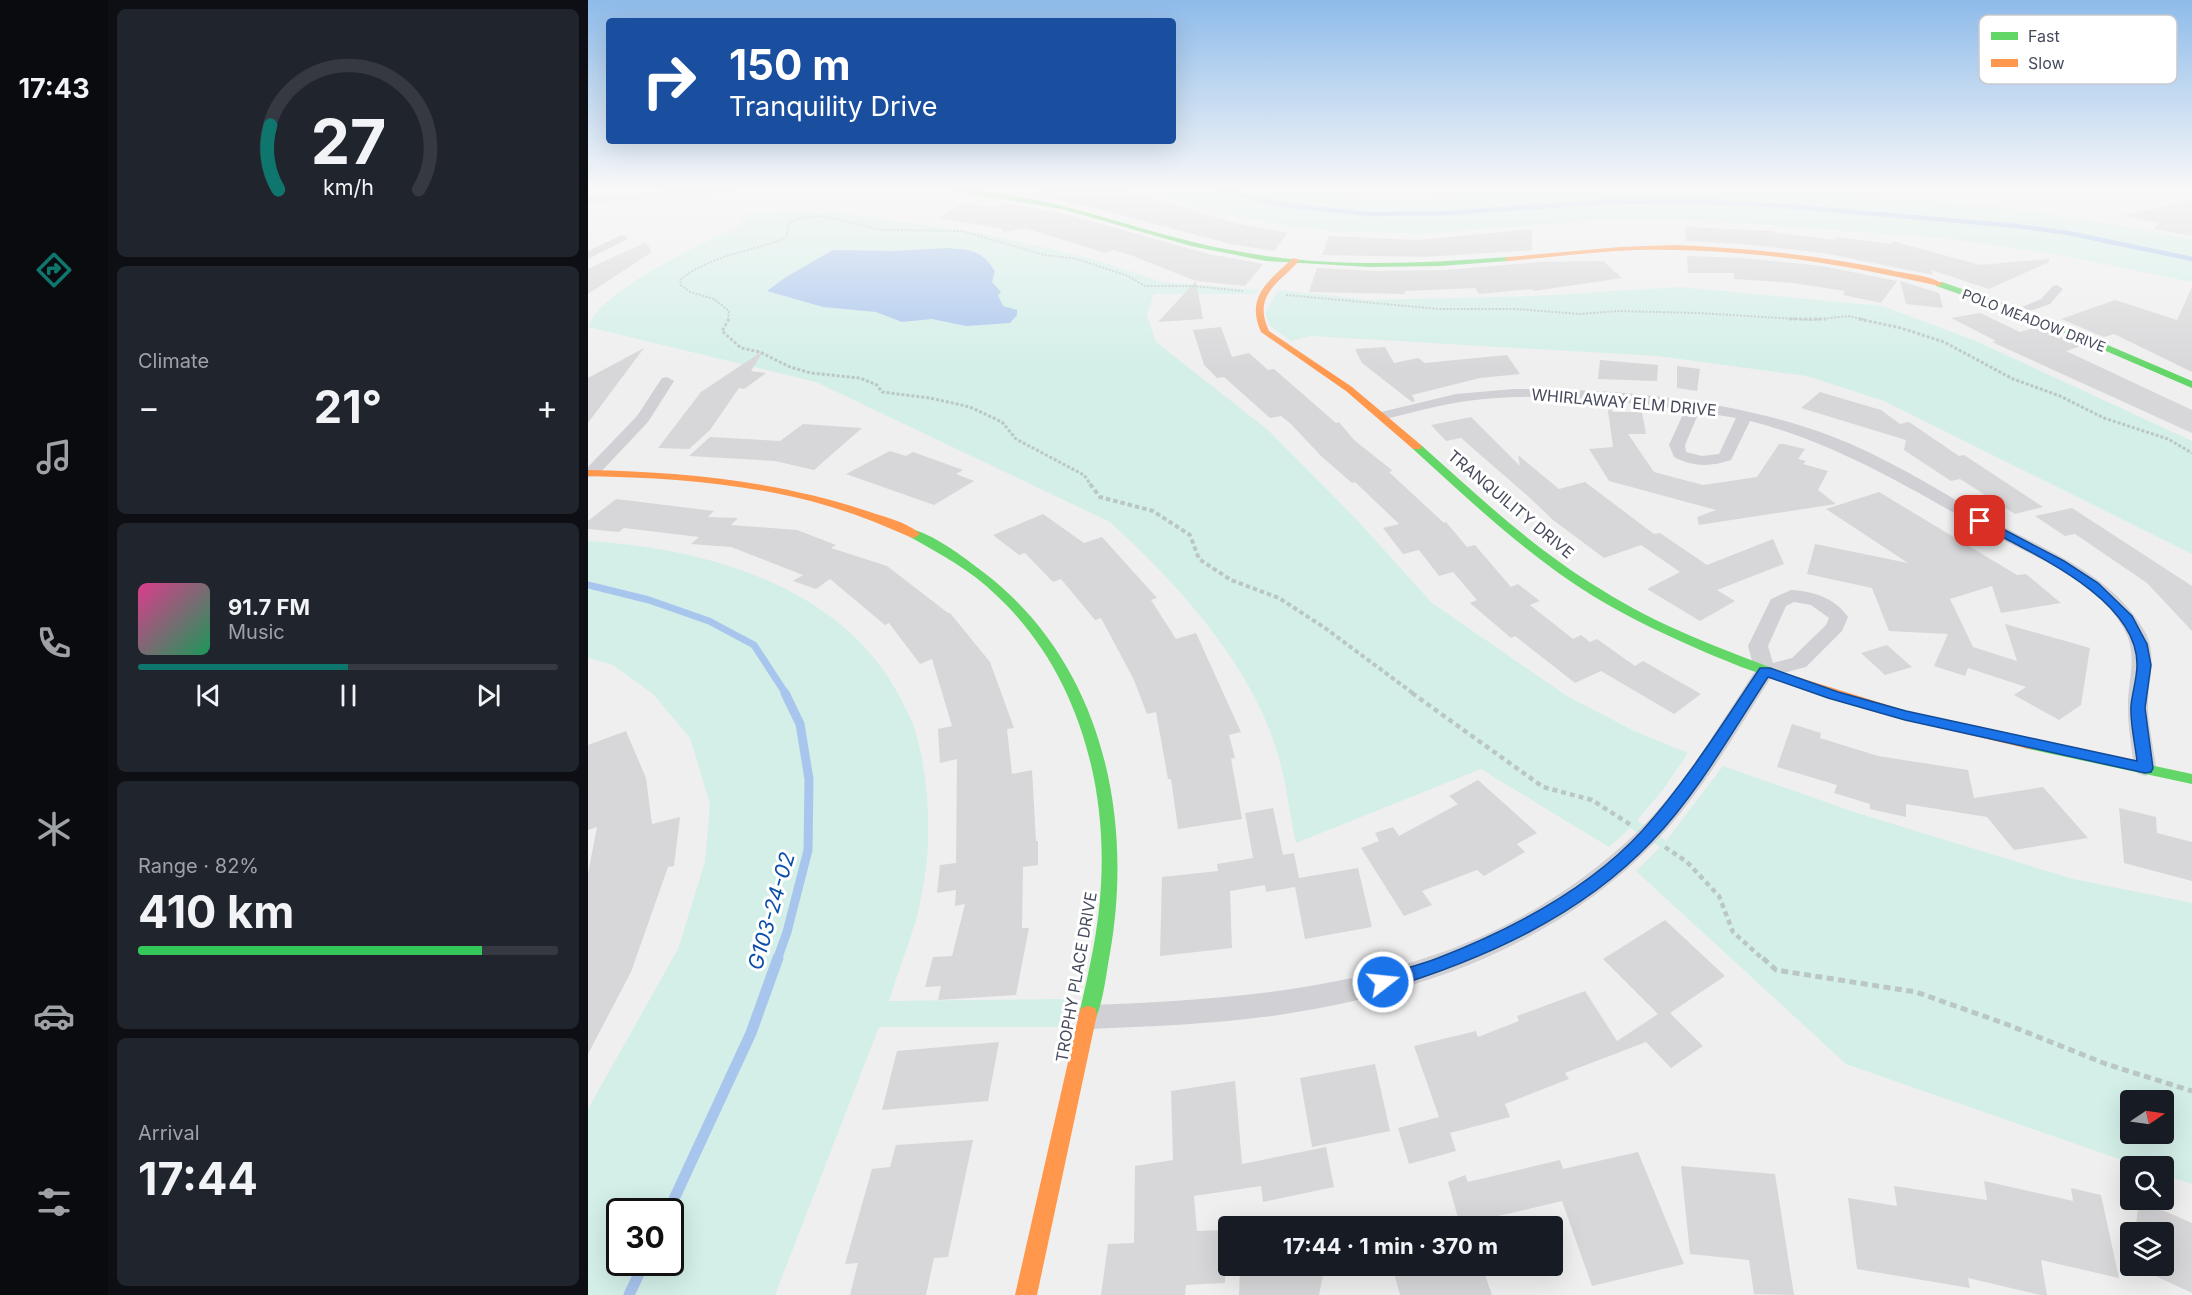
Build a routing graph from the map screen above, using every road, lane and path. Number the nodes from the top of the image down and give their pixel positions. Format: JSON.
{"nodes":[{"id":1,"x":751,"y":249,"type":"edge"},
{"id":2,"x":1025,"y":249,"type":"edge"},
{"id":3,"x":1218,"y":249,"type":"edge"},
{"id":4,"x":1602,"y":249,"type":"edge"},
{"id":5,"x":1671,"y":249,"type":"edge"},
{"id":6,"x":1296,"y":260,"type":"junction"},
{"id":7,"x":2057,"y":289,"type":"dead end"},
{"id":8,"x":1264,"y":293,"type":"junction"},
{"id":9,"x":2018,"y":311,"type":"junction"},
{"id":10,"x":667,"y":381,"type":"dead end"},
{"id":11,"x":2192,"y":385,"type":"edge"},
{"id":12,"x":1694,"y":406,"type":"junction"},
{"id":13,"x":1745,"y":415,"type":"junction"},
{"id":14,"x":1382,"y":416,"type":"junction"},
{"id":15,"x":2192,"y":453,"type":"edge"},
{"id":16,"x":590,"y":473,"type":"edge"},
{"id":17,"x":1765,"y":671,"type":"junction"},
{"id":18,"x":2145,"y":768,"type":"junction"},
{"id":19,"x":2192,"y":779,"type":"edge"},
{"id":20,"x":1647,"y":836,"type":"junction"},
{"id":21,"x":1088,"y":1017,"type":"junction"},
{"id":22,"x":2192,"y":1091,"type":"edge"},
{"id":23,"x":1026,"y":1295,"type":"edge"}],
"edges":[{"from":1,"to":20,"type":"path"},
{"from":2,"to":8,"type":"path"},
{"from":3,"to":6,"type":"street","name":"POLO MEADOW DRIVE"},
{"from":4,"to":6,"type":"street","name":"POLO MEADOW DRIVE"},
{"from":5,"to":9,"type":"street","name":"POLO MEADOW DRIVE"},
{"from":6,"to":8,"type":"street"},
{"from":7,"to":9,"type":"street"},
{"from":8,"to":14,"type":"street","name":"TRANQUILITY DRIVE"},
{"from":8,"to":15,"type":"path"},
{"from":9,"to":11,"type":"street","name":"POLO MEADOW DRIVE"},
{"from":10,"to":16,"type":"street"},
{"from":12,"to":13,"type":"street","name":"WHIRLAWAY ELM DRIVE"},
{"from":12,"to":13,"type":"street"},
{"from":12,"to":14,"type":"street","name":"WHIRLAWAY ELM DRIVE"},
{"from":13,"to":18,"type":"street","name":"WHIRLAWAY ELM DRIVE"},
{"from":14,"to":17,"type":"street","name":"TRANQUILITY DRIVE"},
{"from":16,"to":21,"type":"street","name":"TROPHY PLACE DRIVE"},
{"from":17,"to":18,"type":"street","name":"TRANQUILITY DRIVE"},
{"from":17,"to":20,"type":"street"},
{"from":18,"to":19,"type":"street","name":"TRANQUILITY DRIVE"},
{"from":20,"to":21,"type":"street"},
{"from":20,"to":22,"type":"path"},
{"from":21,"to":23,"type":"street","name":"TROPHY PLACE DRIVE"}]}
